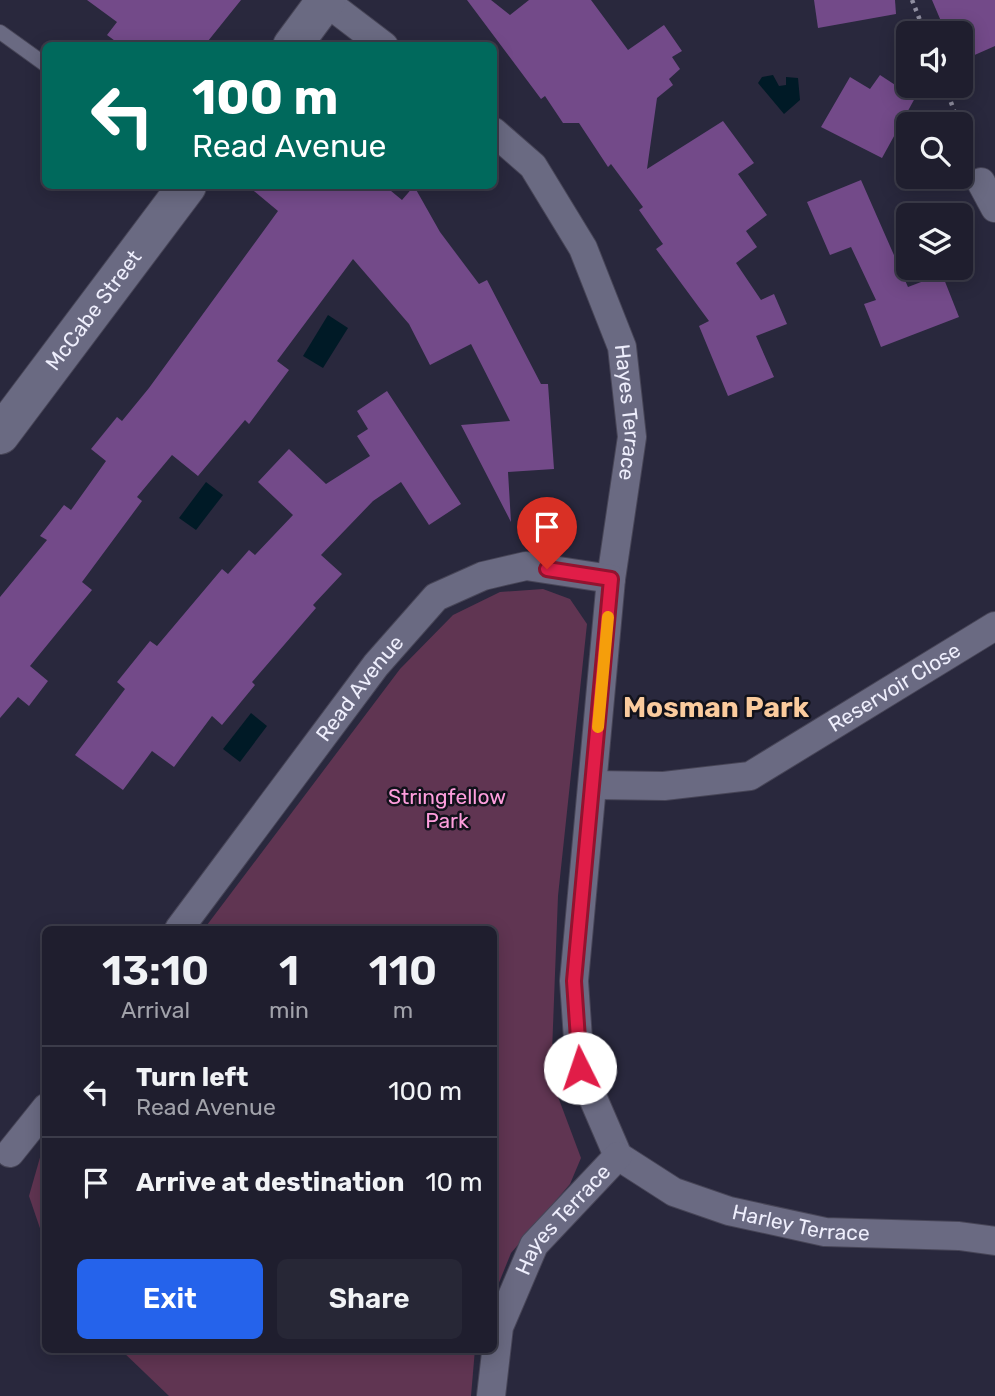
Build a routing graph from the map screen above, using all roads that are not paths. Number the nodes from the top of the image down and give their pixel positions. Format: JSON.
{"nodes":[{"id":1,"x":325,"y":0,"type":"edge"},
{"id":2,"x":0,"y":32,"type":"edge"},
{"id":3,"x":295,"y":42,"type":"edge"},
{"id":4,"x":379,"y":42,"type":"edge"},
{"id":5,"x":42,"y":62,"type":"edge"},
{"id":6,"x":497,"y":135,"type":"edge"},
{"id":7,"x":981,"y":182,"type":"dead end"},
{"id":8,"x":185,"y":189,"type":"edge"},
{"id":9,"x":995,"y":208,"type":"edge"},
{"id":10,"x":0,"y":435,"type":"edge"},
{"id":11,"x":611,"y":579,"type":"junction"},
{"id":12,"x":995,"y":626,"type":"edge"},
{"id":13,"x":593,"y":785,"type":"junction"},
{"id":14,"x":181,"y":926,"type":"edge"},
{"id":15,"x":42,"y":1113,"type":"edge"},
{"id":16,"x":10,"y":1153,"type":"dead end"},
{"id":17,"x":618,"y":1156,"type":"junction"},
{"id":18,"x":992,"y":1232,"type":"edge"},
{"id":19,"x":497,"y":1344,"type":"edge"},
{"id":20,"x":496,"y":1353,"type":"edge"},
{"id":21,"x":491,"y":1396,"type":"edge"}],
"edges":[{"from":1,"to":3,"type":"street"},
{"from":1,"to":4,"type":"street"},
{"from":2,"to":5,"type":"lane"},
{"from":6,"to":11,"type":"street","name":"Hayes Terrace"},
{"from":7,"to":9,"type":"street"},
{"from":8,"to":10,"type":"street","name":"McCabe Street"},
{"from":11,"to":13,"type":"street","name":"Hayes Terrace"},
{"from":11,"to":14,"type":"street","name":"Read Avenue"},
{"from":12,"to":13,"type":"street","name":"Reservoir Close"},
{"from":13,"to":17,"type":"street","name":"Hayes Terrace"},
{"from":15,"to":16,"type":"street"},
{"from":17,"to":18,"type":"street","name":"Harley Terrace"},
{"from":17,"to":19,"type":"street","name":"Hayes Terrace"},
{"from":20,"to":21,"type":"street","name":"Hayes Terrace"}]}
